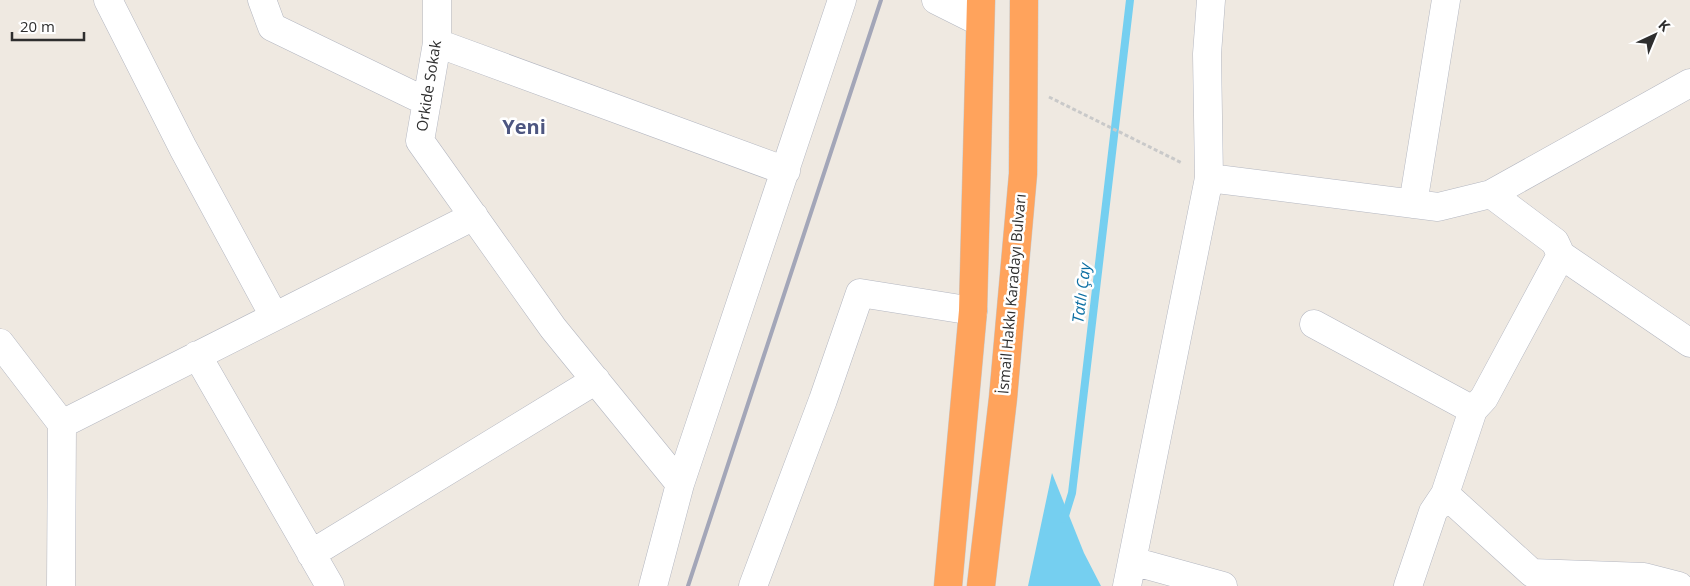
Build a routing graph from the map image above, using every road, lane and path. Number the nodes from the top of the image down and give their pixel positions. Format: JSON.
{"nodes":[{"id":1,"x":108,"y":0,"type":"edge"},
{"id":2,"x":262,"y":0,"type":"edge"},
{"id":3,"x":437,"y":0,"type":"edge"},
{"id":4,"x":842,"y":0,"type":"edge"},
{"id":5,"x":936,"y":0,"type":"edge"},
{"id":6,"x":1024,"y":0,"type":"edge"},
{"id":7,"x":1211,"y":0,"type":"edge"},
{"id":8,"x":1446,"y":0,"type":"edge"},
{"id":9,"x":980,"y":11,"type":"edge"},
{"id":10,"x":437,"y":43,"type":"junction"},
{"id":11,"x":1690,"y":83,"type":"edge"},
{"id":12,"x":1055,"y":98,"type":"dead end"},
{"id":13,"x":427,"y":102,"type":"junction"},
{"id":14,"x":786,"y":170,"type":"junction"},
{"id":15,"x":1198,"y":172,"type":"junction"},
{"id":16,"x":1491,"y":194,"type":"junction"},
{"id":17,"x":1413,"y":204,"type":"junction"},
{"id":18,"x":474,"y":216,"type":"junction"},
{"id":19,"x":1561,"y":255,"type":"junction"},
{"id":20,"x":973,"y":311,"type":"junction"},
{"id":21,"x":274,"y":316,"type":"junction"},
{"id":22,"x":1314,"y":324,"type":"dead end"},
{"id":23,"x":0,"y":343,"type":"edge"},
{"id":24,"x":1690,"y":343,"type":"edge"},
{"id":25,"x":197,"y":355,"type":"junction"},
{"id":26,"x":596,"y":380,"type":"junction"},
{"id":27,"x":1473,"y":410,"type":"junction"},
{"id":28,"x":62,"y":424,"type":"junction"},
{"id":29,"x":680,"y":484,"type":"junction"},
{"id":30,"x":1445,"y":494,"type":"junction"},
{"id":31,"x":311,"y":554,"type":"junction"},
{"id":32,"x":1129,"y":573,"type":"edge"},
{"id":33,"x":62,"y":586,"type":"edge"},
{"id":34,"x":330,"y":586,"type":"edge"},
{"id":35,"x":653,"y":586,"type":"edge"},
{"id":36,"x":753,"y":586,"type":"edge"},
{"id":37,"x":948,"y":586,"type":"edge"},
{"id":38,"x":980,"y":586,"type":"edge"},
{"id":39,"x":1223,"y":586,"type":"edge"},
{"id":40,"x":1408,"y":586,"type":"edge"},
{"id":41,"x":1679,"y":586,"type":"edge"}],
"edges":[{"from":1,"to":21,"type":"street"},
{"from":2,"to":13,"type":"street"},
{"from":3,"to":10,"type":"street","name":"Orkide Sokak"},
{"from":4,"to":14,"type":"street"},
{"from":5,"to":9,"type":"street"},
{"from":6,"to":38,"type":"highway","name":"İsmail Hakkı Karadayı Bulvarı"},
{"from":7,"to":15,"type":"street"},
{"from":8,"to":17,"type":"street"},
{"from":9,"to":20,"type":"highway"},
{"from":10,"to":13,"type":"street","name":"Orkide Sokak"},
{"from":10,"to":14,"type":"street"},
{"from":11,"to":16,"type":"street"},
{"from":12,"to":15,"type":"path"},
{"from":13,"to":18,"type":"street","name":"Orkide Sokak"},
{"from":14,"to":29,"type":"street"},
{"from":15,"to":17,"type":"street"},
{"from":15,"to":32,"type":"street"},
{"from":16,"to":17,"type":"street"},
{"from":16,"to":19,"type":"street"},
{"from":18,"to":21,"type":"street"},
{"from":18,"to":26,"type":"street","name":"Orkide Sokak"},
{"from":19,"to":24,"type":"street"},
{"from":19,"to":27,"type":"street"},
{"from":20,"to":36,"type":"street"},
{"from":20,"to":37,"type":"highway"},
{"from":21,"to":25,"type":"street"},
{"from":22,"to":27,"type":"street"},
{"from":23,"to":28,"type":"street"},
{"from":25,"to":28,"type":"street"},
{"from":25,"to":31,"type":"street"},
{"from":26,"to":29,"type":"street","name":"Orkide Sokak"},
{"from":26,"to":31,"type":"street"},
{"from":27,"to":30,"type":"street"},
{"from":28,"to":33,"type":"street"},
{"from":29,"to":35,"type":"street"},
{"from":30,"to":40,"type":"street"},
{"from":30,"to":41,"type":"street"},
{"from":31,"to":34,"type":"street"},
{"from":32,"to":39,"type":"street"}]}
